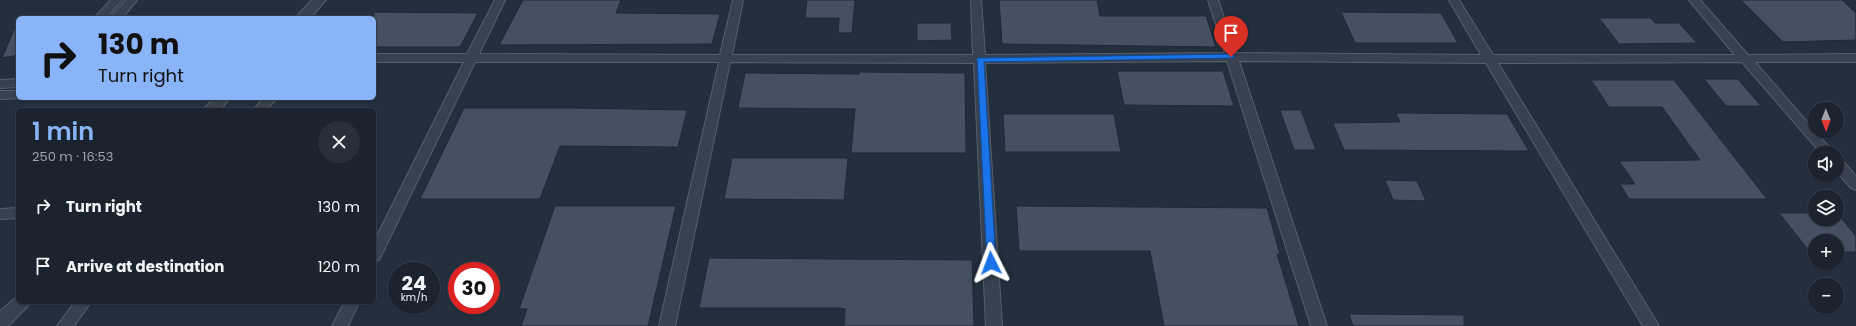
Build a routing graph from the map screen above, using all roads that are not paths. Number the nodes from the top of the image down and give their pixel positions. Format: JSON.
{"nodes":[{"id":1,"x":117,"y":0,"type":"edge"},
{"id":2,"x":132,"y":0,"type":"edge"},
{"id":3,"x":320,"y":0,"type":"edge"},
{"id":4,"x":500,"y":0,"type":"edge"},
{"id":5,"x":738,"y":0,"type":"edge"},
{"id":6,"x":976,"y":0,"type":"edge"},
{"id":7,"x":1213,"y":0,"type":"edge"},
{"id":8,"x":1454,"y":0,"type":"edge"},
{"id":9,"x":1694,"y":0,"type":"edge"},
{"id":10,"x":102,"y":16,"type":"edge"},
{"id":11,"x":118,"y":16,"type":"edge"},
{"id":12,"x":304,"y":16,"type":"edge"},
{"id":13,"x":1231,"y":57,"type":"junction"},
{"id":14,"x":376,"y":58,"type":"edge"},
{"id":15,"x":1746,"y":58,"type":"junction"},
{"id":16,"x":1856,"y":58,"type":"edge"},
{"id":17,"x":471,"y":59,"type":"junction"},
{"id":18,"x":980,"y":59,"type":"junction"},
{"id":19,"x":1490,"y":59,"type":"junction"},
{"id":20,"x":725,"y":60,"type":"junction"},
{"id":21,"x":16,"y":83,"type":"edge"},
{"id":22,"x":0,"y":84,"type":"edge"},
{"id":23,"x":0,"y":95,"type":"edge"},
{"id":24,"x":16,"y":95,"type":"edge"},
{"id":25,"x":221,"y":100,"type":"edge"},
{"id":26,"x":269,"y":100,"type":"edge"},
{"id":27,"x":213,"y":108,"type":"edge"},
{"id":28,"x":262,"y":108,"type":"edge"},
{"id":29,"x":1822,"y":146,"type":"edge"},
{"id":30,"x":1844,"y":171,"type":"edge"},
{"id":31,"x":1856,"y":185,"type":"edge"},
{"id":32,"x":16,"y":213,"type":"edge"},
{"id":33,"x":0,"y":214,"type":"edge"},
{"id":34,"x":376,"y":252,"type":"edge"},
{"id":35,"x":18,"y":304,"type":"edge"},
{"id":36,"x":82,"y":304,"type":"edge"},
{"id":37,"x":351,"y":304,"type":"edge"},
{"id":38,"x":0,"y":322,"type":"edge"},
{"id":39,"x":65,"y":326,"type":"edge"},
{"id":40,"x":340,"y":326,"type":"edge"},
{"id":41,"x":667,"y":326,"type":"edge"},
{"id":42,"x":994,"y":326,"type":"edge"},
{"id":43,"x":1319,"y":326,"type":"edge"},
{"id":44,"x":1650,"y":326,"type":"edge"}],
"edges":[{"from":1,"to":10,"type":"street"},
{"from":2,"to":11,"type":"street"},
{"from":3,"to":12,"type":"street"},
{"from":4,"to":17,"type":"street"},
{"from":5,"to":20,"type":"street"},
{"from":6,"to":18,"type":"street"},
{"from":7,"to":13,"type":"street"},
{"from":8,"to":19,"type":"street"},
{"from":9,"to":15,"type":"street"},
{"from":13,"to":18,"type":"street"},
{"from":13,"to":19,"type":"street"},
{"from":13,"to":43,"type":"street"},
{"from":14,"to":17,"type":"street"},
{"from":15,"to":16,"type":"street"},
{"from":15,"to":19,"type":"street"},
{"from":15,"to":29,"type":"street"},
{"from":17,"to":20,"type":"street"},
{"from":17,"to":34,"type":"street"},
{"from":18,"to":20,"type":"street"},
{"from":18,"to":42,"type":"street"},
{"from":19,"to":44,"type":"street"},
{"from":20,"to":41,"type":"street"},
{"from":21,"to":22,"type":"street"},
{"from":23,"to":24,"type":"street"},
{"from":25,"to":27,"type":"street"},
{"from":26,"to":28,"type":"street"},
{"from":30,"to":31,"type":"street"},
{"from":32,"to":33,"type":"street"},
{"from":35,"to":38,"type":"street"},
{"from":36,"to":39,"type":"street"},
{"from":37,"to":40,"type":"street"}]}
